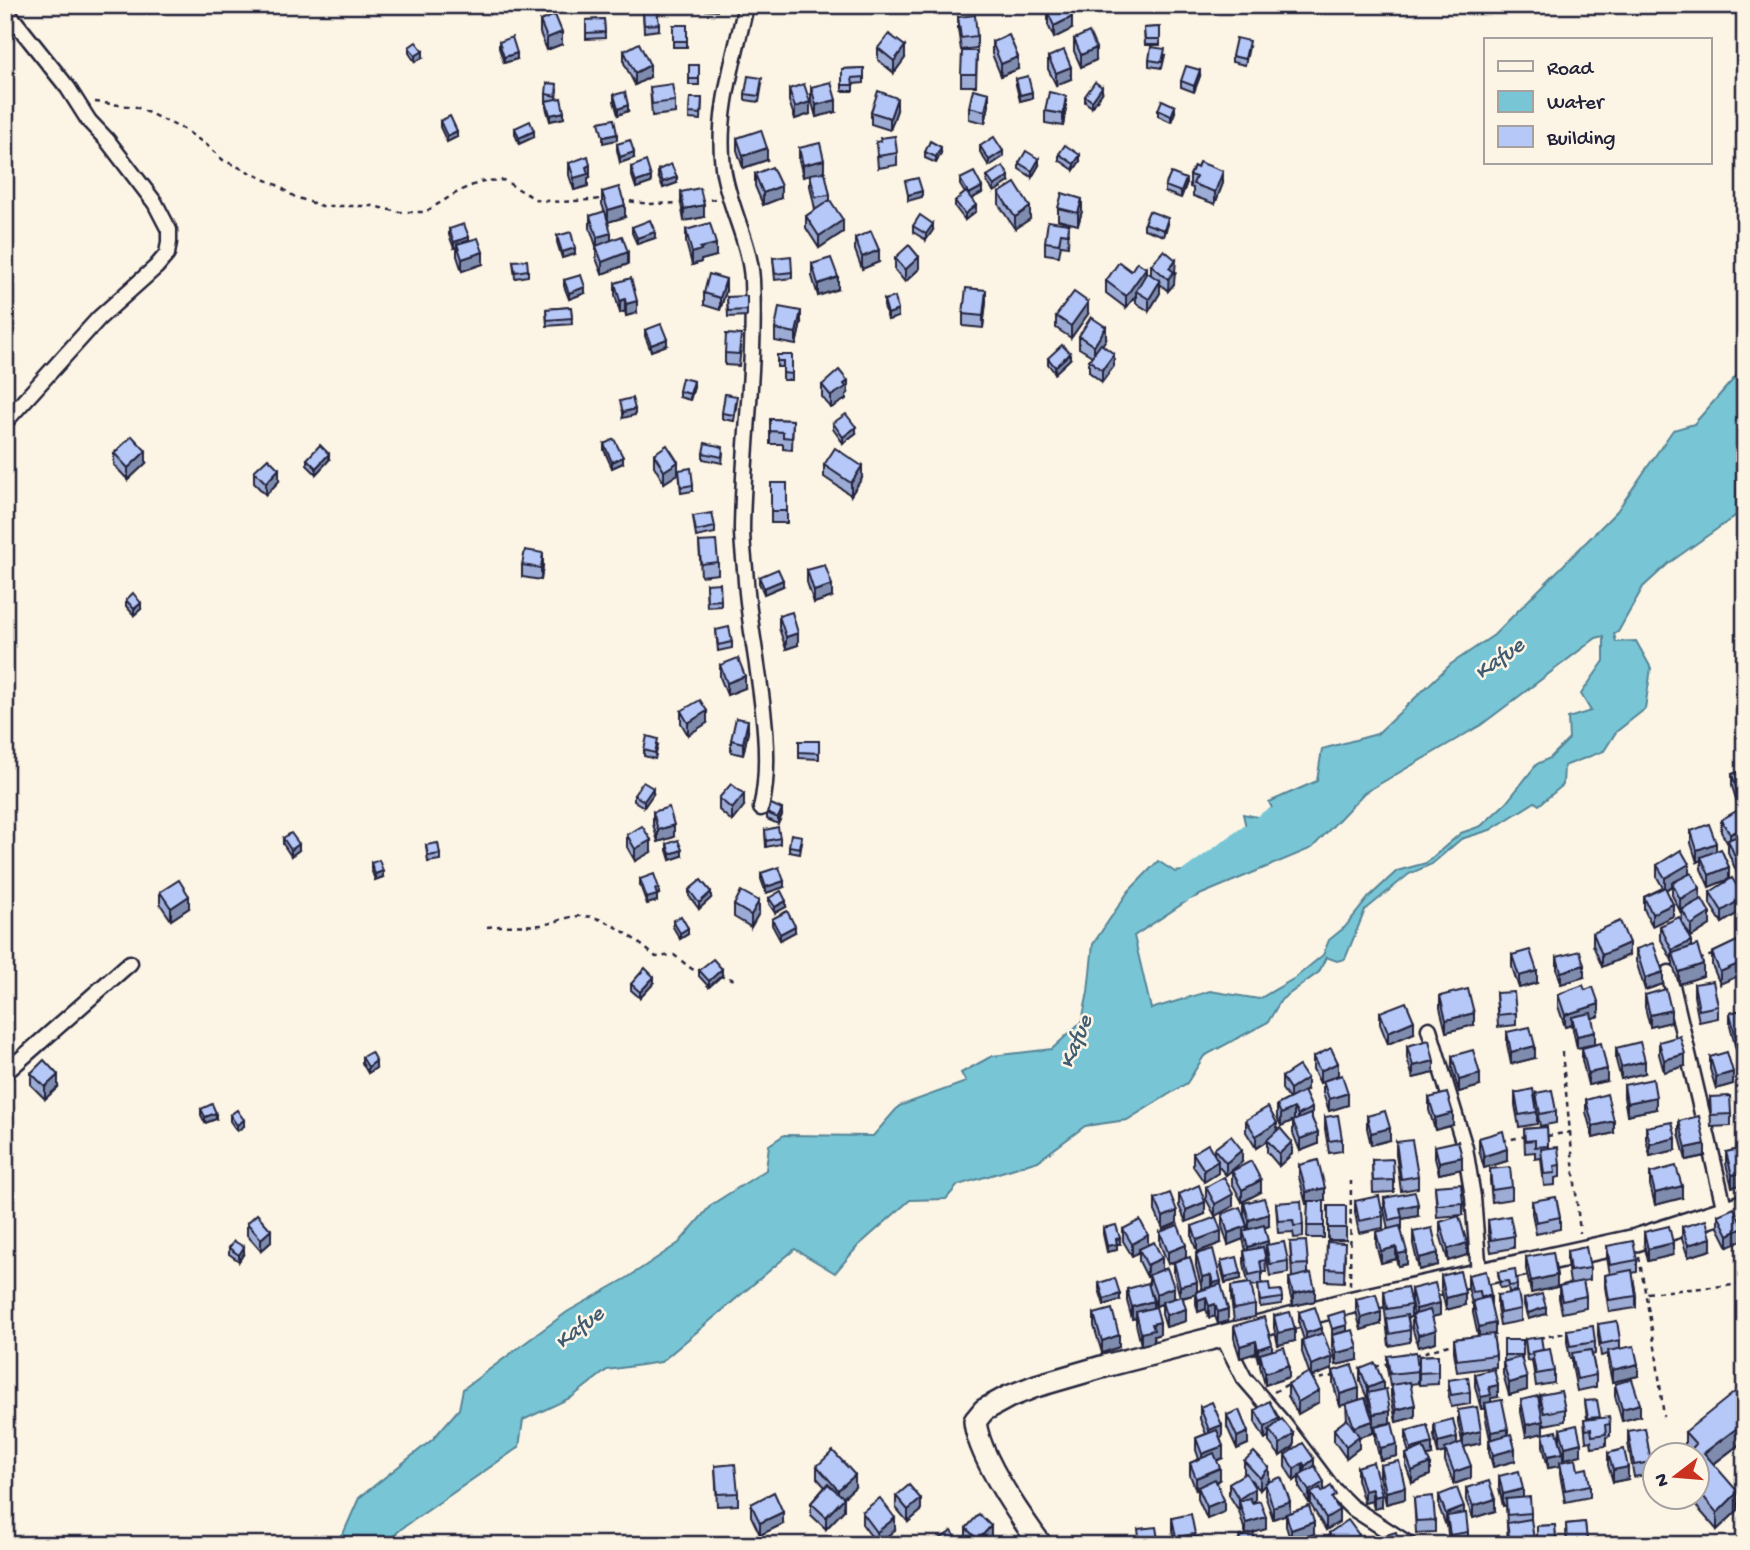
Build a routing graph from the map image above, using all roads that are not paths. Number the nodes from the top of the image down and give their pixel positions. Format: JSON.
{"nodes":[{"id":1,"x":746,"y":5,"type":"edge"},
{"id":2,"x":5,"y":9,"type":"edge"},
{"id":3,"x":5,"y":422,"type":"edge"},
{"id":4,"x":761,"y":808,"type":"dead end"},
{"id":5,"x":130,"y":963,"type":"dead end"},
{"id":6,"x":1669,"y":973,"type":"dead end"},
{"id":7,"x":1429,"y":1029,"type":"dead end"},
{"id":8,"x":5,"y":1073,"type":"edge"},
{"id":9,"x":1735,"y":1208,"type":"edge"},
{"id":10,"x":1479,"y":1274,"type":"junction"},
{"id":11,"x":1222,"y":1335,"type":"junction"},
{"id":12,"x":1041,"y":1545,"type":"edge"},
{"id":13,"x":1410,"y":1545,"type":"edge"}],
"edges":[{"from":1,"to":4,"type":"street"},
{"from":2,"to":3,"type":"street"},
{"from":5,"to":8,"type":"street"},
{"from":6,"to":9,"type":"street"},
{"from":7,"to":10,"type":"street"},
{"from":9,"to":10,"type":"street"},
{"from":10,"to":11,"type":"street"},
{"from":11,"to":12,"type":"street"},
{"from":11,"to":13,"type":"street"}]}
